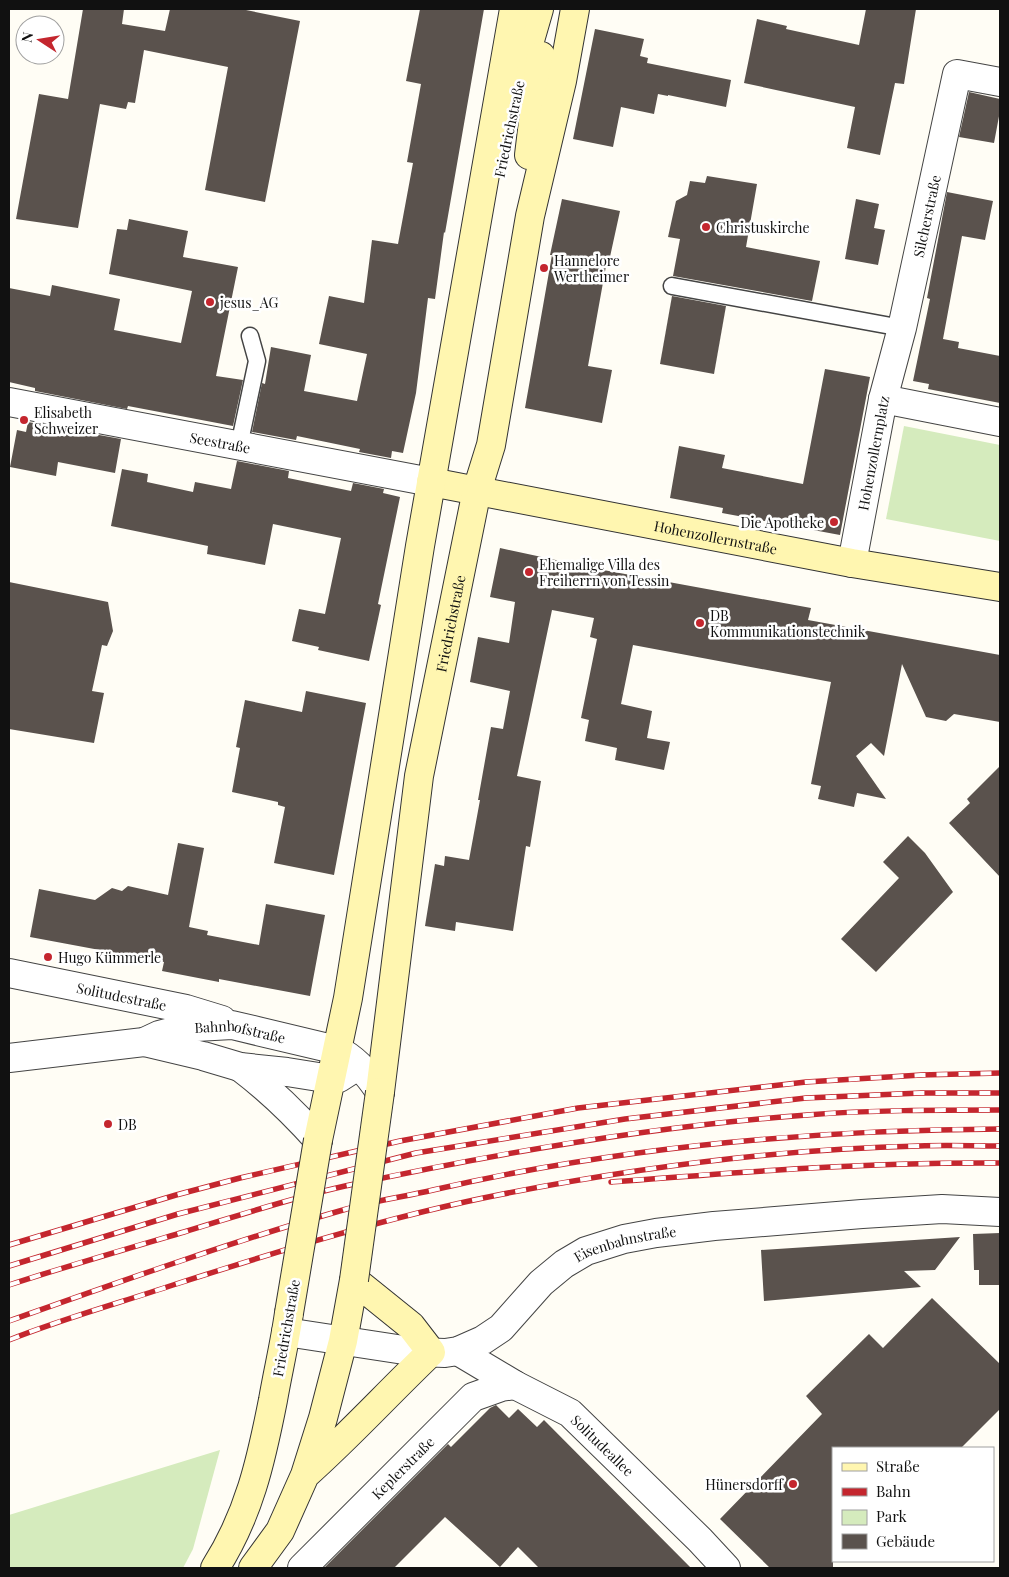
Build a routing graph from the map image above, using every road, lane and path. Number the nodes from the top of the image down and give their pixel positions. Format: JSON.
{"nodes":[{"id":1,"x":514,"y":9,"type":"edge"},
{"id":2,"x":539,"y":9,"type":"edge"},
{"id":3,"x":544,"y":9,"type":"edge"},
{"id":4,"x":575,"y":9,"type":"edge"},
{"id":5,"x":1000,"y":82,"type":"edge"},
{"id":6,"x":530,"y":216,"type":"junction"},
{"id":7,"x":473,"y":246,"type":"junction"},
{"id":8,"x":672,"y":286,"type":"dead end"},
{"id":9,"x":902,"y":328,"type":"junction"},
{"id":10,"x":250,"y":336,"type":"dead end"},
{"id":11,"x":883,"y":399,"type":"junction"},
{"id":12,"x":9,"y":402,"type":"edge"},
{"id":13,"x":1000,"y":422,"type":"edge"},
{"id":14,"x":239,"y":446,"type":"junction"},
{"id":15,"x":432,"y":482,"type":"junction"},
{"id":16,"x":477,"y":490,"type":"junction"},
{"id":17,"x":852,"y":563,"type":"junction"},
{"id":18,"x":1000,"y":587,"type":"edge"},
{"id":19,"x":9,"y":973,"type":"edge"},
{"id":20,"x":232,"y":1025,"type":"junction"},
{"id":21,"x":387,"y":1034,"type":"junction"},
{"id":22,"x":144,"y":1042,"type":"junction"},
{"id":23,"x":348,"y":1057,"type":"junction"},
{"id":24,"x":9,"y":1058,"type":"edge"},
{"id":25,"x":240,"y":1067,"type":"junction"},
{"id":26,"x":331,"y":1080,"type":"junction"},
{"id":27,"x":380,"y":1092,"type":"junction"},
{"id":28,"x":318,"y":1140,"type":"junction"},
{"id":29,"x":1000,"y":1212,"type":"edge"},
{"id":30,"x":354,"y":1280,"type":"junction"},
{"id":31,"x":287,"y":1323,"type":"junction"},
{"id":32,"x":343,"y":1341,"type":"junction"},
{"id":33,"x":431,"y":1352,"type":"junction"},
{"id":34,"x":458,"y":1352,"type":"junction"},
{"id":35,"x":515,"y":1385,"type":"junction"},
{"id":36,"x":305,"y":1475,"type":"junction"},
{"id":37,"x":215,"y":1568,"type":"edge"},
{"id":38,"x":253,"y":1568,"type":"edge"},
{"id":39,"x":302,"y":1568,"type":"edge"},
{"id":40,"x":726,"y":1568,"type":"edge"}],
"edges":[{"from":1,"to":7,"type":"main road","name":"Friedrichstraße"},
{"from":2,"to":7,"type":"main road","name":"Friedrichstraße"},
{"from":3,"to":6,"type":"main road","name":"Friedrichstraße"},
{"from":4,"to":6,"type":"main road","name":"Friedrichstraße"},
{"from":5,"to":9,"type":"street","name":"Silcherstraße"},
{"from":6,"to":16,"type":"main road","name":"Friedrichstraße"},
{"from":7,"to":15,"type":"main road","name":"Friedrichstraße"},
{"from":8,"to":9,"type":"lane"},
{"from":9,"to":11,"type":"street","name":"Silcherstraße"},
{"from":10,"to":14,"type":"lane"},
{"from":11,"to":13,"type":"street","name":"Hohenzollernplatz"},
{"from":11,"to":17,"type":"street","name":"Hohenzollernplatz"},
{"from":12,"to":14,"type":"street","name":"Seestraße"},
{"from":14,"to":15,"type":"street","name":"Seestraße"},
{"from":15,"to":16,"type":"main road","name":"Hohenzollernstraße"},
{"from":15,"to":23,"type":"main road","name":"Friedrichstraße"},
{"from":16,"to":17,"type":"main road","name":"Hohenzollernstraße"},
{"from":16,"to":21,"type":"main road","name":"Friedrichstraße"},
{"from":17,"to":18,"type":"main road","name":"Hohenzollernstraße"},
{"from":19,"to":20,"type":"street","name":"Solitudestraße"},
{"from":20,"to":22,"type":"street","name":"Bahnhofstraße"},
{"from":20,"to":23,"type":"street","name":"Bahnhofstraße"},
{"from":21,"to":23,"type":"street"},
{"from":21,"to":27,"type":"main road","name":"Friedrichstraße"},
{"from":22,"to":24,"type":"street","name":"Bahnhofstraße"},
{"from":22,"to":25,"type":"street","name":"Bahnhofstraße"},
{"from":23,"to":26,"type":"main road","name":"Friedrichstraße"},
{"from":23,"to":27,"type":"street"},
{"from":25,"to":26,"type":"street","name":"Bahnhofstraße"},
{"from":25,"to":28,"type":"street","name":"Bahnhofstraße"},
{"from":26,"to":28,"type":"main road","name":"Friedrichstraße"},
{"from":27,"to":30,"type":"main road","name":"Friedrichstraße","bridge":true},
{"from":28,"to":31,"type":"main road","name":"Friedrichstraße","bridge":true},
{"from":29,"to":34,"type":"street","name":"Eisenbahnstraße"},
{"from":30,"to":32,"type":"main road","name":"Friedrichstraße"},
{"from":30,"to":33,"type":"main road"},
{"from":31,"to":32,"type":"street","name":"Eisenbahnstraße"},
{"from":31,"to":37,"type":"main road","name":"Friedrichstraße"},
{"from":32,"to":33,"type":"street","name":"Eisenbahnstraße"},
{"from":32,"to":36,"type":"main road","name":"Friedrichstraße"},
{"from":33,"to":34,"type":"street","name":"Eisenbahnstraße"},
{"from":33,"to":36,"type":"main road"},
{"from":34,"to":35,"type":"street","name":"Solitudeallee"},
{"from":35,"to":39,"type":"street","name":"Keplerstraße"},
{"from":35,"to":40,"type":"street","name":"Solitudeallee"},
{"from":36,"to":38,"type":"main road","name":"Friedrichstraße"}]}
